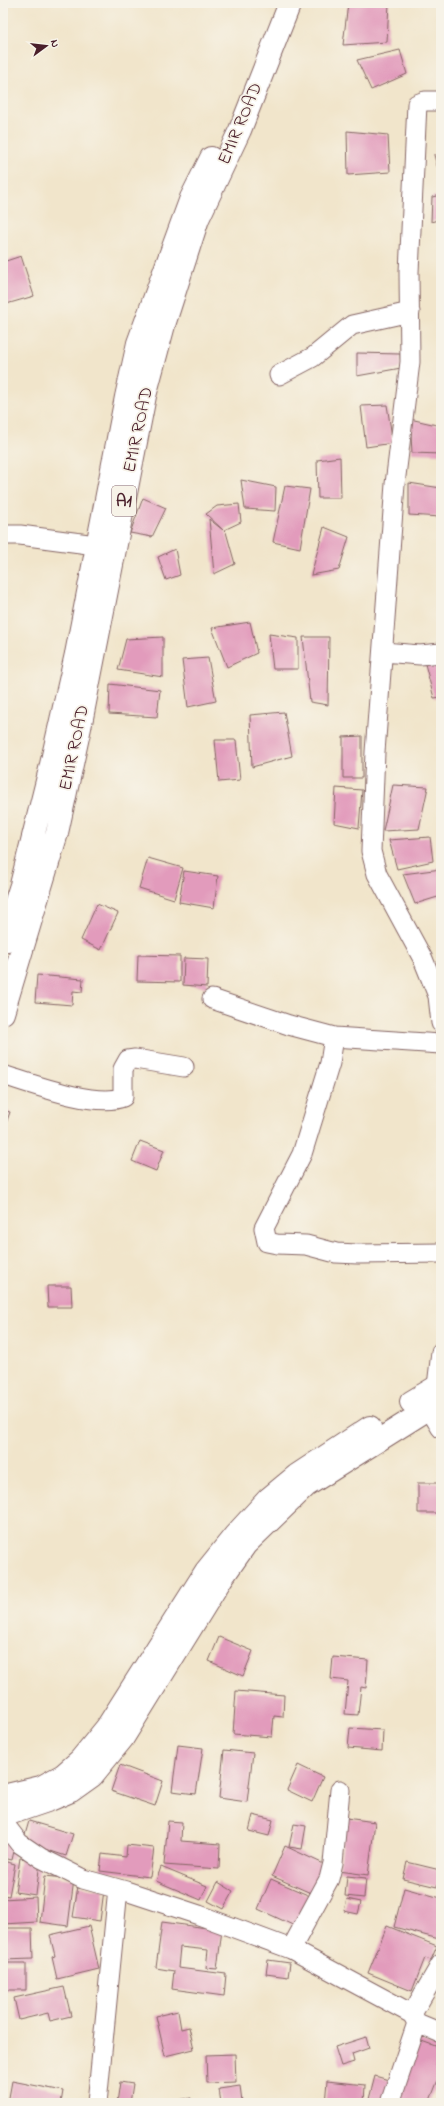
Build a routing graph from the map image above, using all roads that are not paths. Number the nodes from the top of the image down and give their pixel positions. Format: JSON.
{"nodes":[{"id":1,"x":275,"y":3,"type":"edge"},
{"id":2,"x":290,"y":3,"type":"edge"},
{"id":3,"x":441,"y":101,"type":"edge"},
{"id":4,"x":410,"y":312,"type":"junction"},
{"id":5,"x":279,"y":375,"type":"dead end"},
{"id":6,"x":3,"y":535,"type":"edge"},
{"id":7,"x":106,"y":546,"type":"junction"},
{"id":8,"x":383,"y":652,"type":"junction"},
{"id":9,"x":441,"y":653,"type":"edge"},
{"id":10,"x":3,"y":942,"type":"edge"},
{"id":11,"x":439,"y":996,"type":"edge"},
{"id":12,"x":212,"y":999,"type":"dead end"},
{"id":13,"x":3,"y":1013,"type":"edge"},
{"id":14,"x":441,"y":1023,"type":"edge"},
{"id":15,"x":334,"y":1037,"type":"junction"},
{"id":16,"x":441,"y":1044,"type":"edge"},
{"id":17,"x":184,"y":1067,"type":"dead end"},
{"id":18,"x":3,"y":1075,"type":"edge"},
{"id":19,"x":441,"y":1253,"type":"edge"},
{"id":20,"x":441,"y":1352,"type":"edge"},
{"id":21,"x":437,"y":1395,"type":"edge"},
{"id":22,"x":441,"y":1428,"type":"edge"},
{"id":23,"x":340,"y":1790,"type":"dead end"},
{"id":24,"x":3,"y":1796,"type":"edge"},
{"id":25,"x":3,"y":1816,"type":"edge"},
{"id":26,"x":3,"y":1822,"type":"edge"},
{"id":27,"x":118,"y":1889,"type":"junction"},
{"id":28,"x":291,"y":1949,"type":"junction"},
{"id":29,"x":441,"y":1964,"type":"edge"},
{"id":30,"x":414,"y":2018,"type":"junction"},
{"id":31,"x":441,"y":2033,"type":"edge"},
{"id":32,"x":97,"y":2103,"type":"edge"},
{"id":33,"x":390,"y":2103,"type":"edge"}],
"edges":[{"from":1,"to":7,"type":"main road","name":"EMIR ROAD","number":"A1"},
{"from":2,"to":7,"type":"main road","name":"EMIR ROAD","number":"A1"},
{"from":3,"to":4,"type":"street"},
{"from":4,"to":5,"type":"street"},
{"from":4,"to":8,"type":"street"},
{"from":6,"to":7,"type":"street"},
{"from":7,"to":10,"type":"main road","name":"EMIR ROAD","number":"A1"},
{"from":7,"to":13,"type":"main road","name":"EMIR ROAD","number":"A1"},
{"from":8,"to":9,"type":"street"},
{"from":8,"to":11,"type":"street"},
{"from":11,"to":14,"type":"street"},
{"from":12,"to":15,"type":"street"},
{"from":15,"to":16,"type":"street"},
{"from":15,"to":19,"type":"street"},
{"from":17,"to":18,"type":"street"},
{"from":20,"to":21,"type":"street"},
{"from":21,"to":22,"type":"street"},
{"from":21,"to":24,"type":"main road"},
{"from":21,"to":25,"type":"main road"},
{"from":23,"to":28,"type":"street"},
{"from":26,"to":27,"type":"street"},
{"from":27,"to":28,"type":"street"},
{"from":27,"to":32,"type":"street"},
{"from":28,"to":30,"type":"street"},
{"from":29,"to":30,"type":"street"},
{"from":30,"to":31,"type":"street"},
{"from":30,"to":33,"type":"street"}]}
